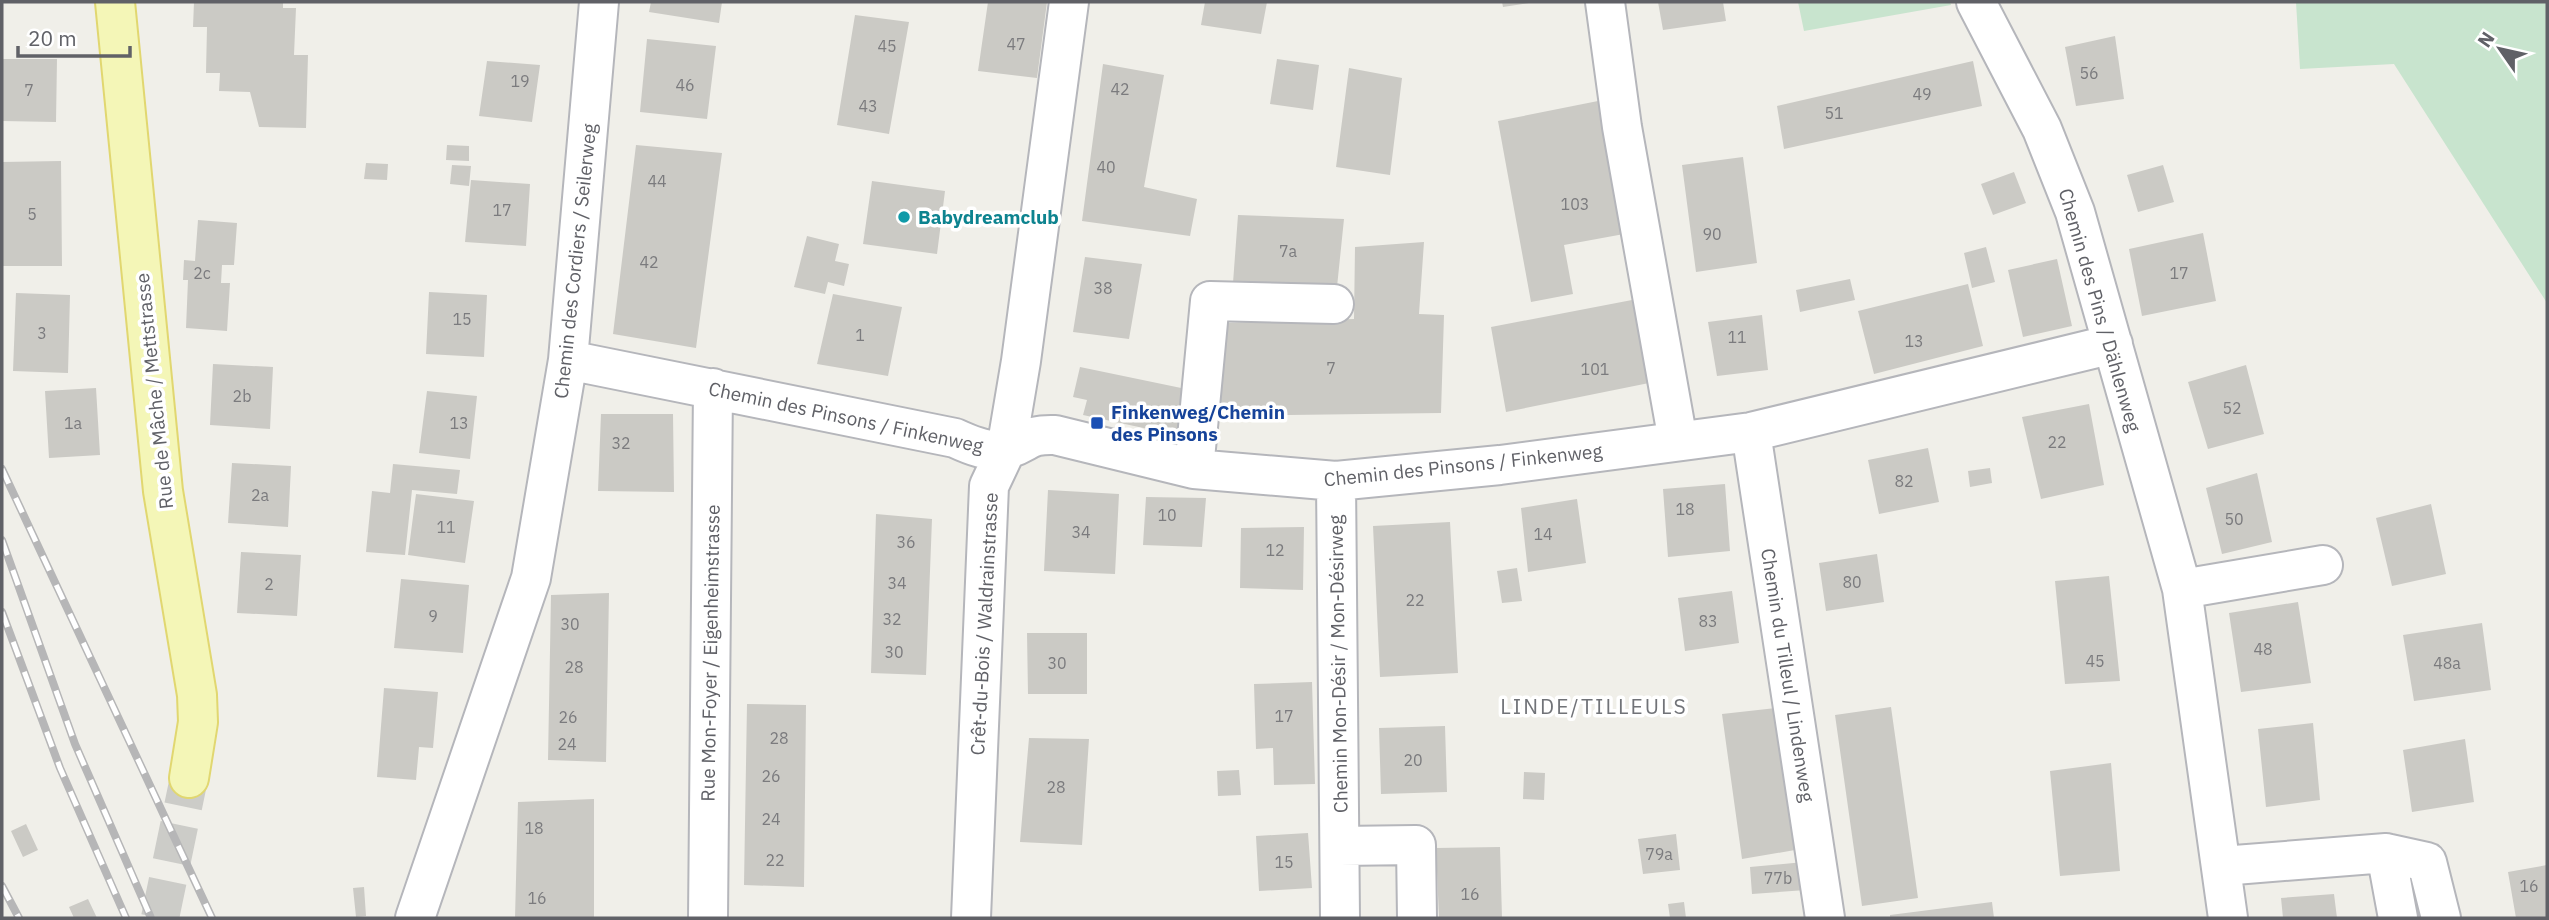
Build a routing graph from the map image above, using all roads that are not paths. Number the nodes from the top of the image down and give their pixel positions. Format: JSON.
{"nodes":[{"id":1,"x":115,"y":2,"type":"edge"},
{"id":2,"x":600,"y":2,"type":"edge"},
{"id":3,"x":1069,"y":2,"type":"edge"},
{"id":4,"x":1605,"y":2,"type":"edge"},
{"id":5,"x":1976,"y":2,"type":"edge"},
{"id":6,"x":1334,"y":304,"type":"dead end"},
{"id":7,"x":2113,"y":344,"type":"junction"},
{"id":8,"x":568,"y":360,"type":"junction"},
{"id":9,"x":713,"y":388,"type":"junction"},
{"id":10,"x":1751,"y":432,"type":"junction"},
{"id":11,"x":1678,"y":441,"type":"junction"},
{"id":12,"x":1006,"y":450,"type":"junction"},
{"id":13,"x":1194,"y":469,"type":"junction"},
{"id":14,"x":1336,"y":481,"type":"junction"},
{"id":15,"x":2323,"y":565,"type":"dead end"},
{"id":16,"x":2182,"y":589,"type":"junction"},
{"id":17,"x":189,"y":778,"type":"tunnel mouth"},
{"id":18,"x":1340,"y":846,"type":"junction"},
{"id":19,"x":2386,"y":853,"type":"junction"},
{"id":20,"x":2222,"y":866,"type":"junction"},
{"id":21,"x":415,"y":918,"type":"edge"},
{"id":22,"x":708,"y":918,"type":"edge"},
{"id":23,"x":971,"y":918,"type":"edge"},
{"id":24,"x":1340,"y":918,"type":"edge"},
{"id":25,"x":1417,"y":918,"type":"edge"},
{"id":26,"x":1825,"y":918,"type":"edge"},
{"id":27,"x":2228,"y":918,"type":"edge"},
{"id":28,"x":2398,"y":918,"type":"edge"},
{"id":29,"x":2441,"y":918,"type":"edge"}],
"edges":[{"from":1,"to":17,"type":"main road","name":"Rue de Mâche / Mettstrasse"},
{"from":2,"to":8,"type":"street","name":"Chemin des Cordiers / Seilerweg"},
{"from":3,"to":12,"type":"street","name":"Crêt-du-Bois / Waldrainstrasse"},
{"from":4,"to":11,"type":"street"},
{"from":5,"to":7,"type":"street","name":"Chemin des Pins / Dählenweg"},
{"from":6,"to":13,"type":"street"},
{"from":7,"to":10,"type":"street","name":"Chemin des Pinsons / Finkenweg"},
{"from":7,"to":16,"type":"street","name":"Chemin des Pins / Dählenweg"},
{"from":8,"to":9,"type":"street","name":"Chemin des Pinsons / Finkenweg"},
{"from":8,"to":21,"type":"street","name":"Chemin des Cordiers / Seilerweg"},
{"from":9,"to":12,"type":"street","name":"Chemin des Pinsons / Finkenweg"},
{"from":9,"to":22,"type":"street","name":"Rue Mon-Foyer / Eigenheimstrasse"},
{"from":10,"to":11,"type":"street","name":"Chemin des Pinsons / Finkenweg"},
{"from":10,"to":26,"type":"street","name":"Chemin du Tilleul / Lindenweg"},
{"from":11,"to":14,"type":"street","name":"Chemin des Pinsons / Finkenweg"},
{"from":12,"to":13,"type":"street","name":"Chemin des Pinsons / Finkenweg"},
{"from":12,"to":23,"type":"street","name":"Crêt-du-Bois / Waldrainstrasse"},
{"from":13,"to":14,"type":"street","name":"Chemin des Pinsons / Finkenweg"},
{"from":14,"to":18,"type":"street","name":"Chemin Mon-Désir / Mon-Désirweg"},
{"from":15,"to":16,"type":"street"},
{"from":16,"to":20,"type":"street","name":"Chemin des Pins / Dählenweg"},
{"from":18,"to":24,"type":"street","name":"Chemin Mon-Désir / Mon-Désirweg"},
{"from":18,"to":25,"type":"street"},
{"from":19,"to":20,"type":"street"},
{"from":19,"to":28,"type":"street"},
{"from":19,"to":29,"type":"street"},
{"from":20,"to":27,"type":"street","name":"Chemin des Pins / Dählenweg"}]}
